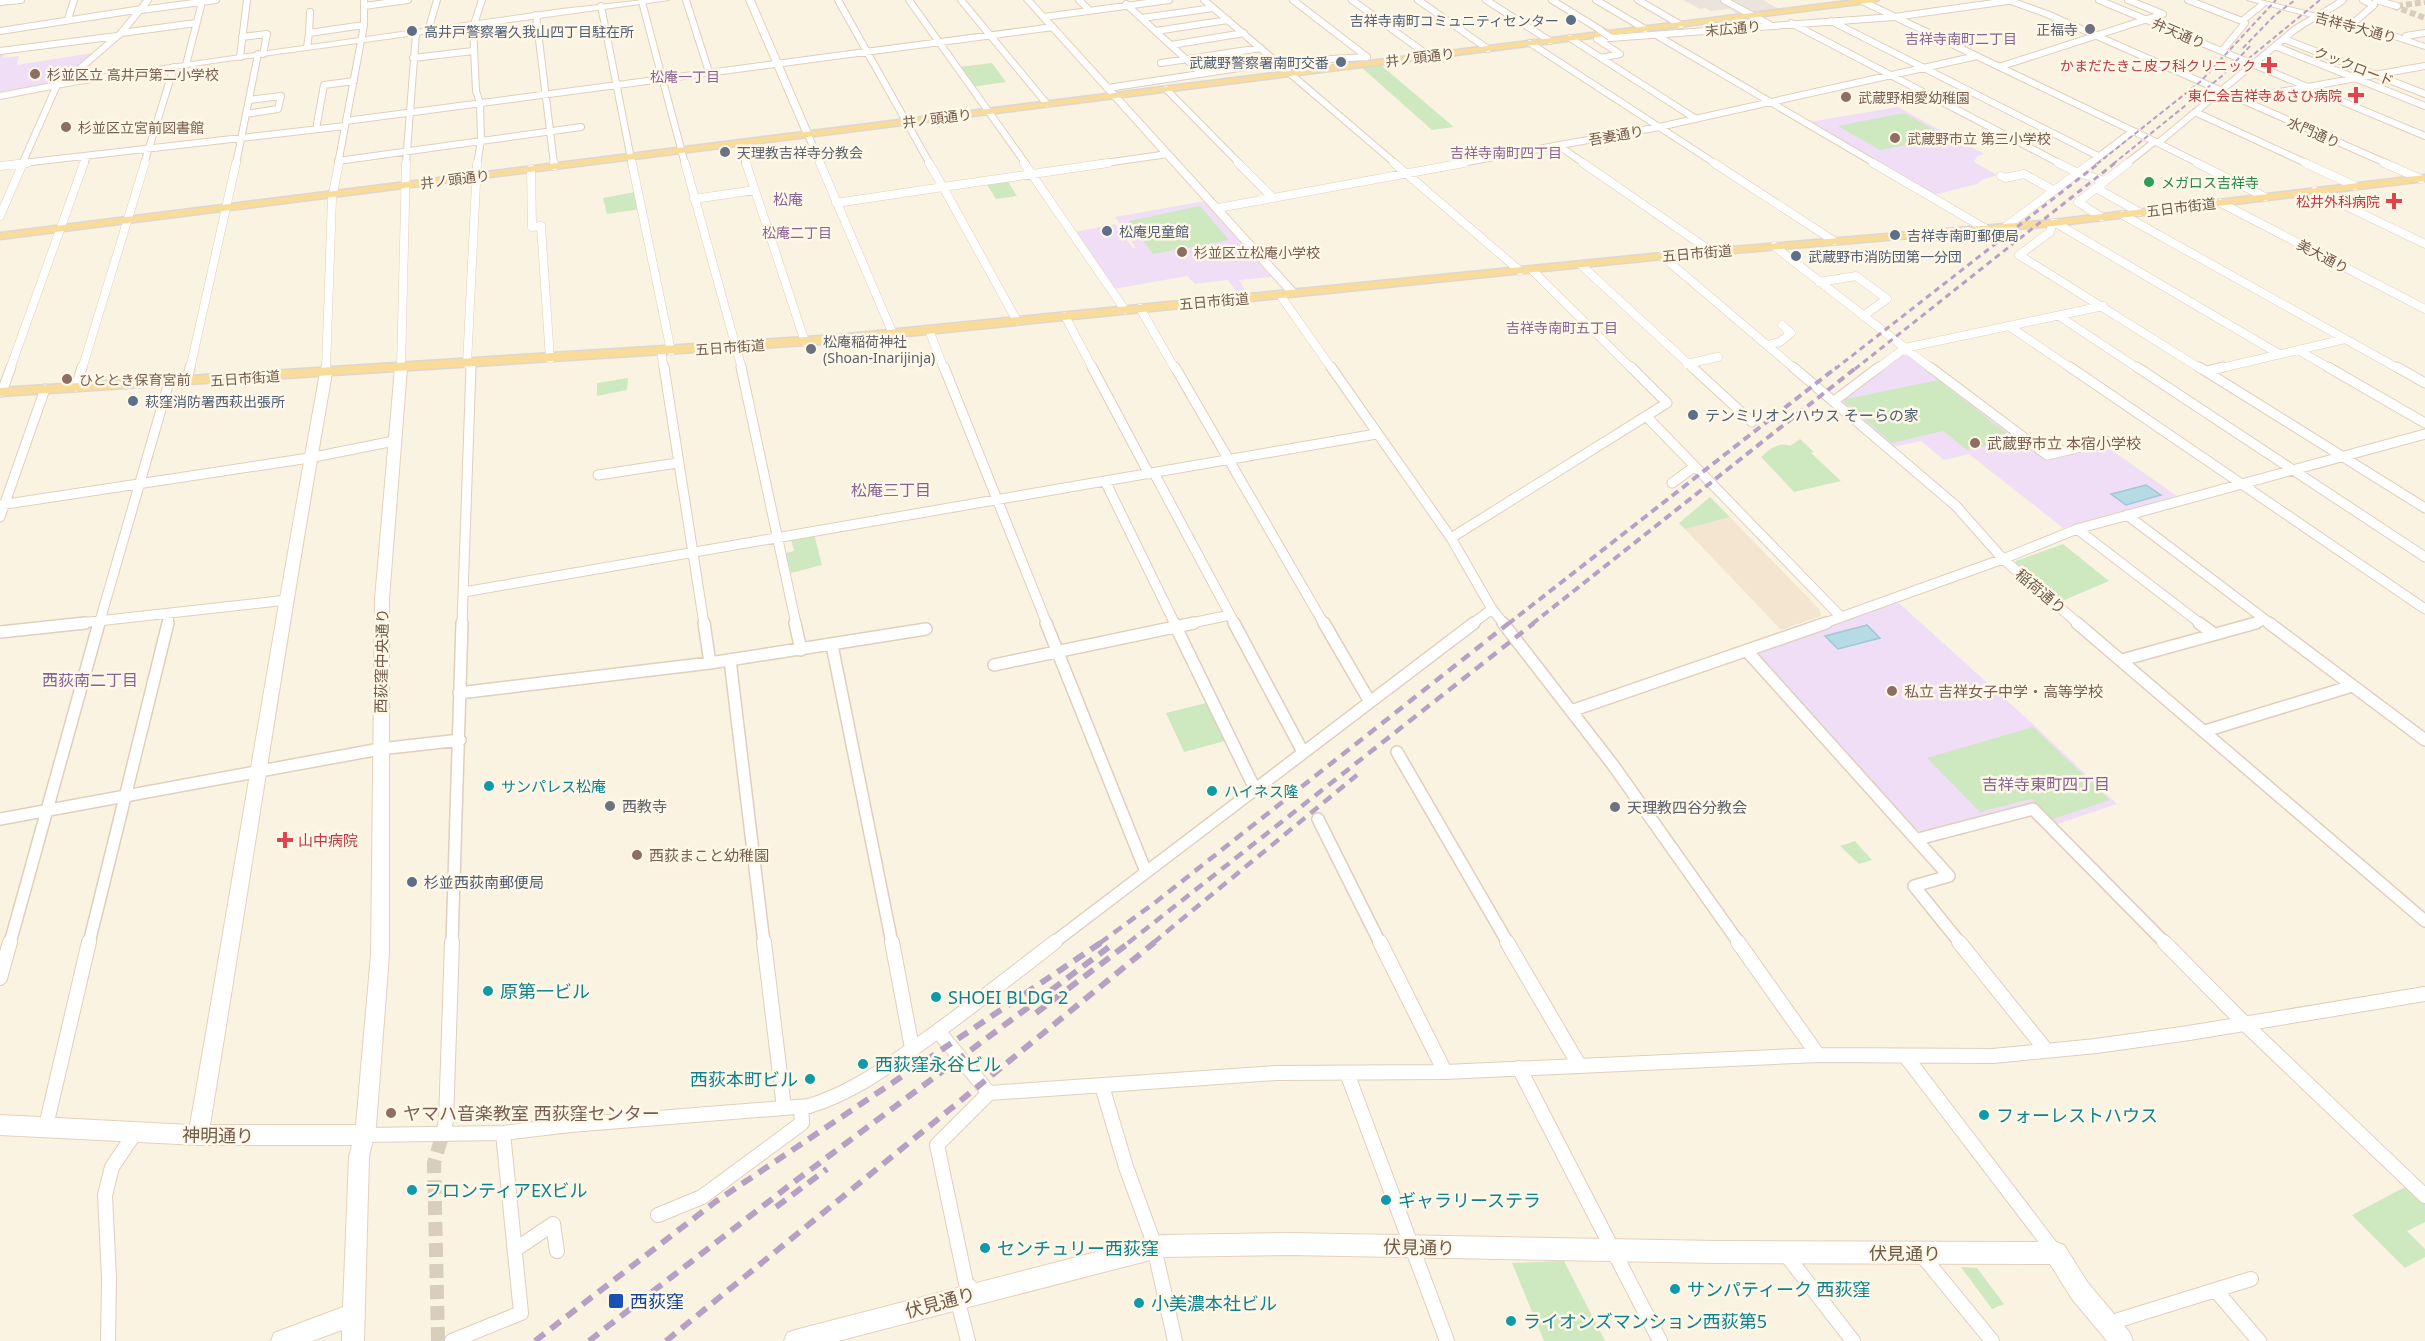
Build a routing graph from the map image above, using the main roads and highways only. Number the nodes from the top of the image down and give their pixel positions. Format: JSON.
{"nodes":[{"id":1,"x":1875,"y":0,"type":"edge"},
{"id":2,"x":1861,"y":1,"type":"edge"},
{"id":3,"x":2423,"y":179,"type":"edge"},
{"id":4,"x":0,"y":236,"type":"edge"},
{"id":5,"x":1,"y":392,"type":"edge"}],
"edges":[{"from":1,"to":2,"type":"main road","name":"井ノ頭通り"},
{"from":2,"to":4,"type":"main road","name":"井ノ頭通り"},
{"from":3,"to":5,"type":"main road","name":"五日市街道"}]}
